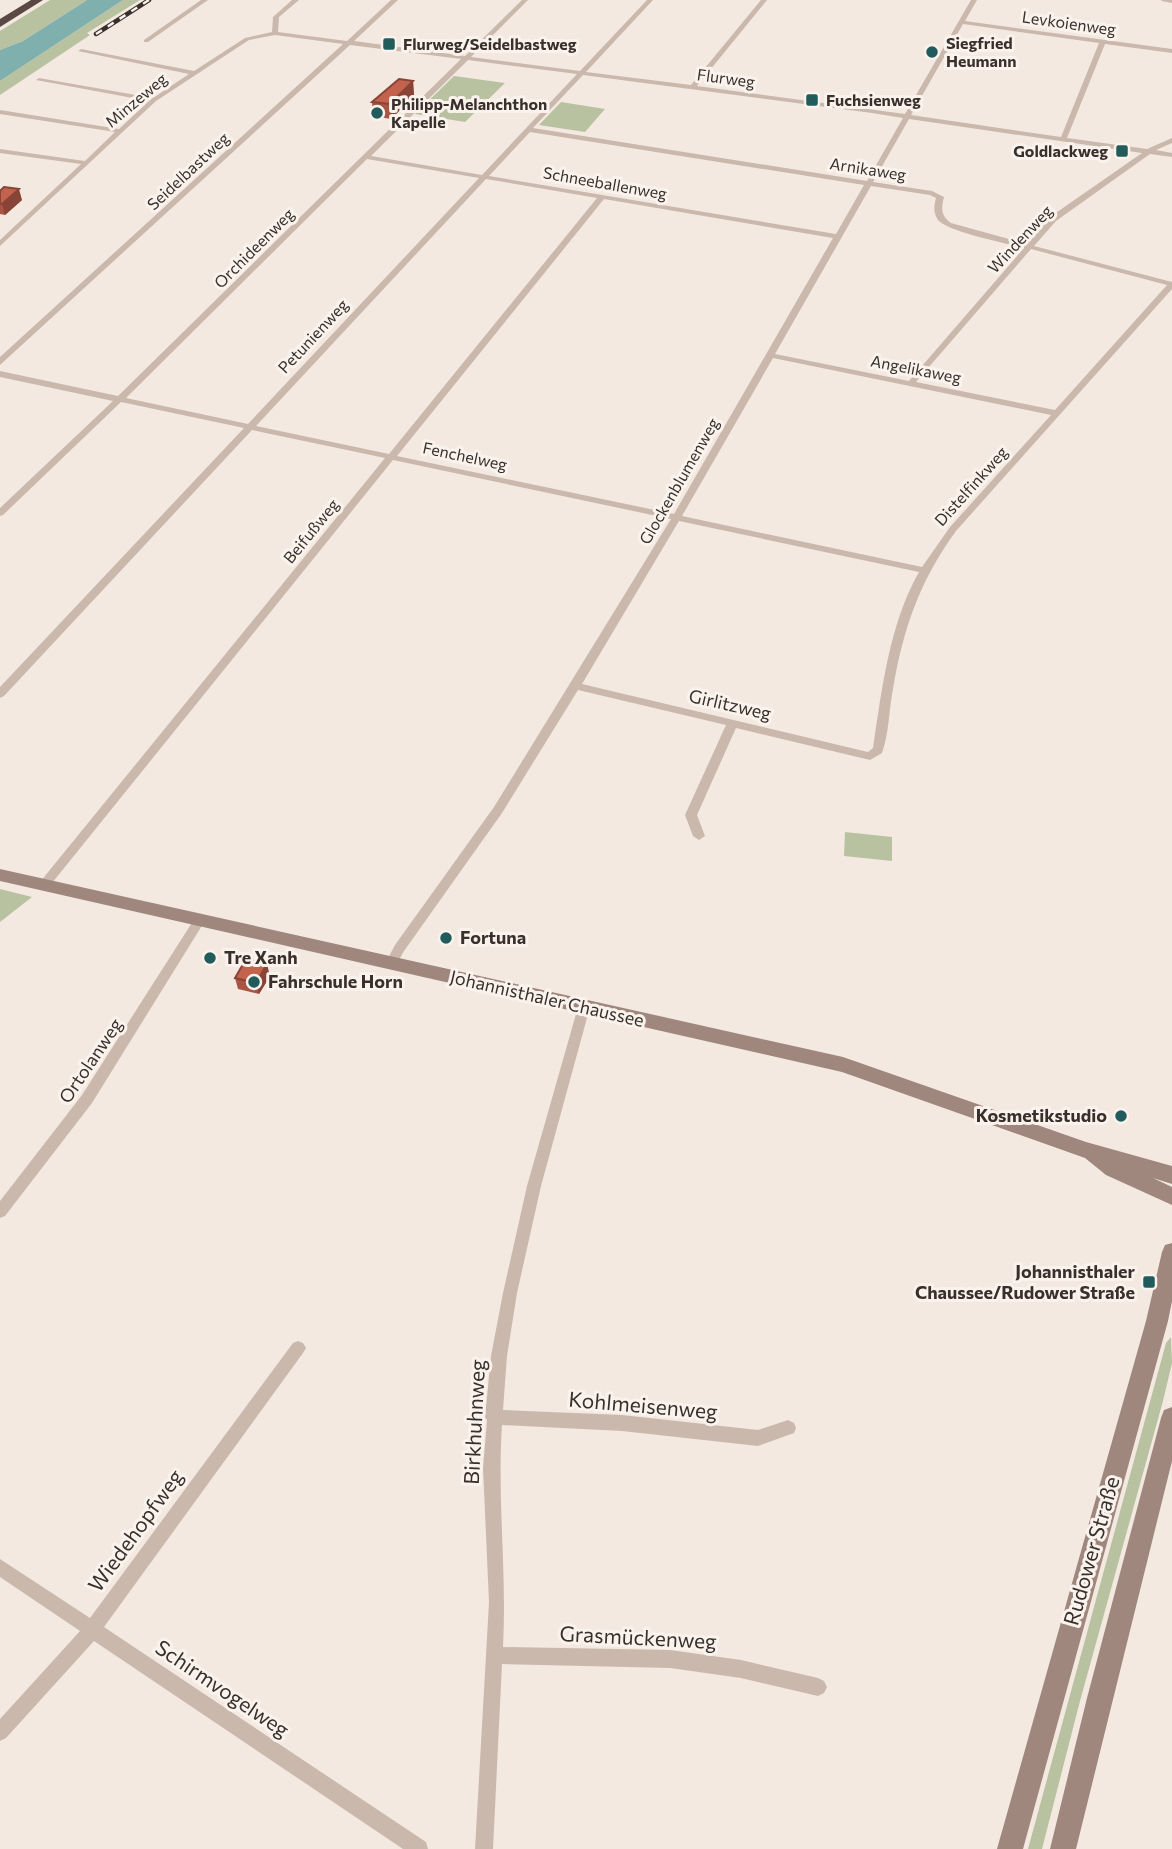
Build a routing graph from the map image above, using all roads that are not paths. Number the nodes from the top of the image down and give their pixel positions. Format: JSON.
{"nodes":[{"id":1,"x":22,"y":0,"type":"edge"},
{"id":2,"x":38,"y":0,"type":"edge"},
{"id":3,"x":205,"y":0,"type":"edge"},
{"id":4,"x":296,"y":0,"type":"edge"},
{"id":5,"x":395,"y":0,"type":"edge"},
{"id":6,"x":525,"y":0,"type":"edge"},
{"id":7,"x":650,"y":0,"type":"edge"},
{"id":8,"x":764,"y":0,"type":"edge"},
{"id":9,"x":974,"y":0,"type":"edge"},
{"id":10,"x":1164,"y":0,"type":"edge"},
{"id":11,"x":1172,"y":1,"type":"edge"},
{"id":12,"x":0,"y":14,"type":"edge"},
{"id":13,"x":962,"y":22,"type":"junction"},
{"id":14,"x":0,"y":24,"type":"edge"},
{"id":15,"x":275,"y":33,"type":"junction"},
{"id":16,"x":146,"y":41,"type":"dead end"},
{"id":17,"x":350,"y":41,"type":"junction"},
{"id":18,"x":1103,"y":42,"type":"junction"},
{"id":19,"x":81,"y":51,"type":"dead end"},
{"id":20,"x":1172,"y":51,"type":"edge"},
{"id":21,"x":467,"y":57,"type":"junction"},
{"id":22,"x":582,"y":72,"type":"junction"},
{"id":23,"x":194,"y":73,"type":"junction"},
{"id":24,"x":39,"y":80,"type":"dead end"},
{"id":25,"x":693,"y":87,"type":"junction"},
{"id":26,"x":154,"y":100,"type":"junction"},
{"id":27,"x":0,"y":112,"type":"edge"},
{"id":28,"x":907,"y":116,"type":"junction"},
{"id":29,"x":530,"y":130,"type":"junction"},
{"id":30,"x":120,"y":131,"type":"junction"},
{"id":31,"x":1063,"y":139,"type":"junction"},
{"id":32,"x":1172,"y":140,"type":"edge"},
{"id":33,"x":0,"y":151,"type":"edge"},
{"id":34,"x":1149,"y":151,"type":"junction"},
{"id":35,"x":1172,"y":155,"type":"edge"},
{"id":36,"x":366,"y":157,"type":"junction"},
{"id":37,"x":87,"y":163,"type":"junction"},
{"id":38,"x":485,"y":177,"type":"junction"},
{"id":39,"x":868,"y":184,"type":"junction"},
{"id":40,"x":602,"y":197,"type":"junction"},
{"id":41,"x":839,"y":237,"type":"junction"},
{"id":42,"x":0,"y":244,"type":"edge"},
{"id":43,"x":1030,"y":247,"type":"junction"},
{"id":44,"x":1172,"y":284,"type":"edge"},
{"id":45,"x":770,"y":355,"type":"junction"},
{"id":46,"x":0,"y":362,"type":"edge"},
{"id":47,"x":0,"y":374,"type":"edge"},
{"id":48,"x":912,"y":383,"type":"junction"},
{"id":49,"x":119,"y":400,"type":"junction"},
{"id":50,"x":1056,"y":413,"type":"junction"},
{"id":51,"x":249,"y":427,"type":"junction"},
{"id":52,"x":391,"y":457,"type":"junction"},
{"id":53,"x":0,"y":513,"type":"edge"},
{"id":54,"x":677,"y":517,"type":"junction"},
{"id":55,"x":923,"y":570,"type":"junction"},
{"id":56,"x":575,"y":686,"type":"junction"},
{"id":57,"x":0,"y":694,"type":"edge"},
{"id":58,"x":732,"y":724,"type":"junction"},
{"id":59,"x":876,"y":752,"type":"joint"},
{"id":60,"x":699,"y":836,"type":"dead end"},
{"id":61,"x":0,"y":875,"type":"edge"},
{"id":62,"x":44,"y":885,"type":"junction"},
{"id":63,"x":199,"y":921,"type":"junction"},
{"id":64,"x":391,"y":964,"type":"junction"},
{"id":65,"x":583,"y":1007,"type":"junction"},
{"id":66,"x":1086,"y":1150,"type":"junction"},
{"id":67,"x":1172,"y":1175,"type":"edge"},
{"id":68,"x":1172,"y":1196,"type":"edge"},
{"id":69,"x":0,"y":1212,"type":"edge"},
{"id":70,"x":1172,"y":1252,"type":"edge"},
{"id":71,"x":1165,"y":1324,"type":"edge"},
{"id":72,"x":298,"y":1348,"type":"dead end"},
{"id":73,"x":493,"y":1417,"type":"junction"},
{"id":74,"x":1172,"y":1418,"type":"edge"},
{"id":75,"x":788,"y":1428,"type":"dead end"},
{"id":76,"x":0,"y":1567,"type":"edge"},
{"id":77,"x":92,"y":1629,"type":"junction"},
{"id":78,"x":495,"y":1655,"type":"junction"},
{"id":79,"x":818,"y":1687,"type":"dead end"},
{"id":80,"x":0,"y":1732,"type":"edge"},
{"id":81,"x":419,"y":1849,"type":"edge"},
{"id":82,"x":484,"y":1849,"type":"edge"},
{"id":83,"x":1010,"y":1849,"type":"edge"},
{"id":84,"x":1063,"y":1849,"type":"edge"}],
"edges":[{"from":1,"to":12,"type":"highway"},
{"from":2,"to":14,"type":"highway"},
{"from":3,"to":16,"type":"street"},
{"from":4,"to":15,"type":"street"},
{"from":5,"to":17,"type":"street","name":"Seidelbastweg"},
{"from":6,"to":21,"type":"street","name":"Orchideenweg"},
{"from":7,"to":22,"type":"street","name":"Petunienweg"},
{"from":8,"to":25,"type":"street"},
{"from":9,"to":13,"type":"street","name":"Glockenblumenweg"},
{"from":10,"to":11,"type":"street"},
{"from":13,"to":18,"type":"street","name":"Levkoienweg"},
{"from":13,"to":28,"type":"street","name":"Glockenblumenweg"},
{"from":15,"to":17,"type":"street","name":"Flurweg"},
{"from":15,"to":23,"type":"street","name":"Minzeweg"},
{"from":17,"to":21,"type":"street","name":"Flurweg"},
{"from":17,"to":46,"type":"street","name":"Seidelbastweg"},
{"from":18,"to":20,"type":"street","name":"Levkoienweg"},
{"from":18,"to":31,"type":"street"},
{"from":19,"to":23,"type":"street"},
{"from":21,"to":22,"type":"street","name":"Flurweg"},
{"from":21,"to":36,"type":"street","name":"Orchideenweg"},
{"from":22,"to":25,"type":"street","name":"Flurweg"},
{"from":22,"to":29,"type":"street","name":"Petunienweg"},
{"from":23,"to":26,"type":"street","name":"Minzeweg"},
{"from":24,"to":26,"type":"street"},
{"from":25,"to":28,"type":"street","name":"Flurweg"},
{"from":26,"to":30,"type":"street","name":"Minzeweg"},
{"from":27,"to":30,"type":"street"},
{"from":28,"to":31,"type":"street","name":"Flurweg"},
{"from":28,"to":39,"type":"street","name":"Glockenblumenweg"},
{"from":29,"to":38,"type":"street","name":"Petunienweg"},
{"from":29,"to":39,"type":"street","name":"Arnikaweg"},
{"from":30,"to":37,"type":"street","name":"Minzeweg"},
{"from":31,"to":34,"type":"street","name":"Flurweg"},
{"from":32,"to":34,"type":"street","name":"Windenweg"},
{"from":33,"to":37,"type":"street"},
{"from":34,"to":35,"type":"street","name":"Flurweg"},
{"from":34,"to":43,"type":"street","name":"Windenweg"},
{"from":36,"to":38,"type":"street","name":"Schneeballenweg"},
{"from":36,"to":49,"type":"street","name":"Orchideenweg"},
{"from":37,"to":42,"type":"street","name":"Minzeweg"},
{"from":38,"to":40,"type":"street","name":"Schneeballenweg"},
{"from":38,"to":51,"type":"street","name":"Petunienweg"},
{"from":39,"to":41,"type":"street","name":"Glockenblumenweg"},
{"from":39,"to":43,"type":"street","name":"Arnikaweg"},
{"from":40,"to":41,"type":"street","name":"Schneeballenweg"},
{"from":40,"to":52,"type":"street","name":"Beifußweg"},
{"from":41,"to":45,"type":"street","name":"Glockenblumenweg"},
{"from":43,"to":44,"type":"street","name":"Arnikaweg"},
{"from":43,"to":48,"type":"street","name":"Windenweg"},
{"from":44,"to":50,"type":"street","name":"Distelfinkweg"},
{"from":45,"to":48,"type":"street","name":"Angelikaweg"},
{"from":45,"to":54,"type":"street","name":"Glockenblumenweg"},
{"from":47,"to":49,"type":"street","name":"Fenchelweg"},
{"from":48,"to":50,"type":"street","name":"Angelikaweg"},
{"from":49,"to":51,"type":"street","name":"Fenchelweg"},
{"from":49,"to":53,"type":"street","name":"Orchideenweg"},
{"from":50,"to":55,"type":"street","name":"Distelfinkweg"},
{"from":51,"to":52,"type":"street","name":"Fenchelweg"},
{"from":51,"to":57,"type":"street","name":"Petunienweg"},
{"from":52,"to":54,"type":"street","name":"Fenchelweg"},
{"from":52,"to":62,"type":"street","name":"Beifußweg"},
{"from":54,"to":55,"type":"street","name":"Fenchelweg"},
{"from":54,"to":56,"type":"street","name":"Glockenblumenweg"},
{"from":55,"to":59,"type":"street","name":"Distelfinkweg"},
{"from":56,"to":58,"type":"street","name":"Girlitzweg"},
{"from":56,"to":64,"type":"street","name":"Glockenblumenweg"},
{"from":58,"to":59,"type":"street","name":"Girlitzweg"},
{"from":58,"to":60,"type":"street"},
{"from":61,"to":62,"type":"street","name":"Johannisthaler Chaussee"},
{"from":62,"to":63,"type":"street","name":"Johannisthaler Chaussee"},
{"from":63,"to":64,"type":"street","name":"Johannisthaler Chaussee"},
{"from":63,"to":69,"type":"street","name":"Ortolanweg"},
{"from":64,"to":65,"type":"street","name":"Johannisthaler Chaussee"},
{"from":65,"to":66,"type":"street","name":"Johannisthaler Chaussee"},
{"from":65,"to":73,"type":"street","name":"Birkhuhnweg"},
{"from":66,"to":67,"type":"street","name":"Johannisthaler Chaussee"},
{"from":66,"to":68,"type":"street","name":"Johannisthaler Chaussee"},
{"from":70,"to":71,"type":"street","name":"Rudower Straße"},
{"from":71,"to":83,"type":"street","name":"Rudower Straße"},
{"from":72,"to":77,"type":"street","name":"Wiedehopfweg"},
{"from":73,"to":75,"type":"street","name":"Kohlmeisenweg"},
{"from":73,"to":78,"type":"street","name":"Birkhuhnweg"},
{"from":74,"to":84,"type":"street"},
{"from":76,"to":77,"type":"street","name":"Schirmvogelweg"},
{"from":77,"to":80,"type":"street","name":"Wiedehopfweg"},
{"from":77,"to":81,"type":"street","name":"Schirmvogelweg"},
{"from":78,"to":79,"type":"street","name":"Grasmückenweg"},
{"from":78,"to":82,"type":"street","name":"Birkhuhnweg"}]}
